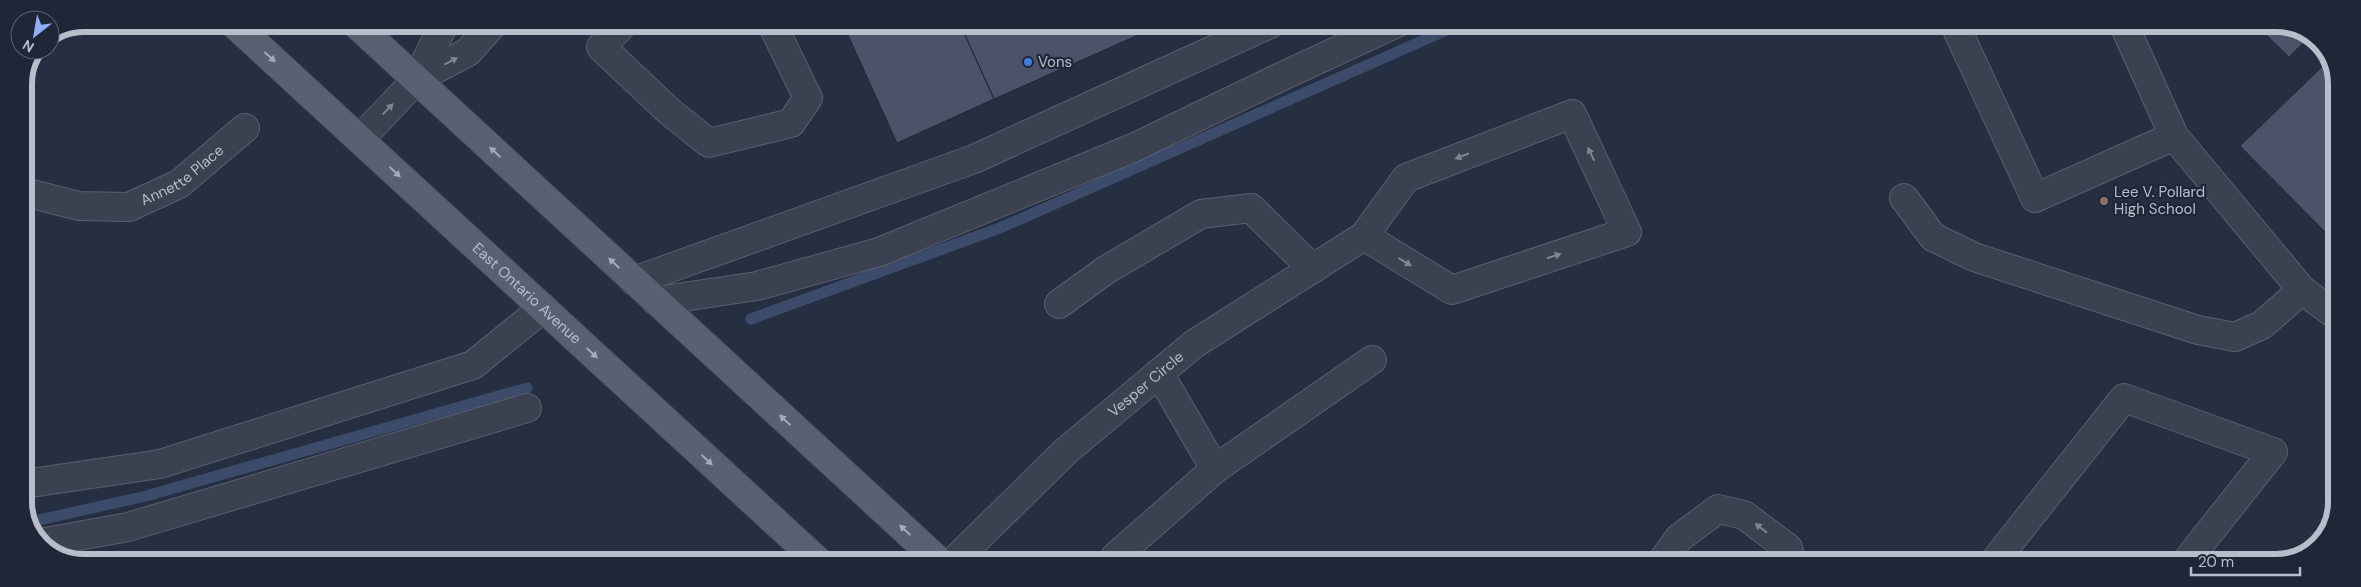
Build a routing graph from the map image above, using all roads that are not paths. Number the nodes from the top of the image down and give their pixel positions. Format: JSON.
{"nodes":[{"id":1,"x":243,"y":32,"type":"edge"},
{"id":2,"x":365,"y":32,"type":"edge"},
{"id":3,"x":440,"y":32,"type":"edge"},
{"id":4,"x":486,"y":32,"type":"edge"},
{"id":5,"x":615,"y":32,"type":"edge"},
{"id":6,"x":776,"y":32,"type":"edge"},
{"id":7,"x":1252,"y":32,"type":"edge"},
{"id":8,"x":1378,"y":32,"type":"edge"},
{"id":9,"x":1957,"y":32,"type":"edge"},
{"id":10,"x":2127,"y":32,"type":"edge"},
{"id":11,"x":417,"y":79,"type":"junction"},
{"id":12,"x":245,"y":128,"type":"dead end"},
{"id":13,"x":2174,"y":136,"type":"junction"},
{"id":14,"x":360,"y":139,"type":"junction"},
{"id":15,"x":32,"y":194,"type":"edge"},
{"id":16,"x":1904,"y":198,"type":"dead end"},
{"id":17,"x":1364,"y":236,"type":"junction"},
{"id":18,"x":1313,"y":269,"type":"junction"},
{"id":19,"x":634,"y":281,"type":"junction"},
{"id":20,"x":2302,"y":290,"type":"junction"},
{"id":21,"x":656,"y":301,"type":"junction"},
{"id":22,"x":1059,"y":304,"type":"dead end"},
{"id":23,"x":543,"y":308,"type":"junction"},
{"id":24,"x":2328,"y":310,"type":"edge"},
{"id":25,"x":1372,"y":360,"type":"dead end"},
{"id":26,"x":1158,"y":373,"type":"junction"},
{"id":27,"x":527,"y":408,"type":"dead end"},
{"id":28,"x":1215,"y":469,"type":"junction"},
{"id":29,"x":33,"y":483,"type":"edge"},
{"id":30,"x":50,"y":541,"type":"edge"},
{"id":31,"x":810,"y":554,"type":"edge"},
{"id":32,"x":932,"y":554,"type":"edge"},
{"id":33,"x":960,"y":554,"type":"edge"},
{"id":34,"x":1117,"y":554,"type":"edge"},
{"id":35,"x":1668,"y":554,"type":"edge"},
{"id":36,"x":1790,"y":554,"type":"edge"},
{"id":37,"x":2000,"y":554,"type":"edge"},
{"id":38,"x":2192,"y":554,"type":"edge"}],
"edges":[{"from":1,"to":14,"type":"main road","name":"East Ontario Avenue","one_way":true},
{"from":2,"to":11,"type":"main road"},
{"from":3,"to":11,"type":"street"},
{"from":11,"to":4,"type":"street","one_way":true},
{"from":5,"to":6,"type":"street"},
{"from":7,"to":19,"type":"street"},
{"from":8,"to":21,"type":"street"},
{"from":9,"to":13,"type":"street"},
{"from":10,"to":13,"type":"street"},
{"from":14,"to":11,"type":"street","one_way":true},
{"from":19,"to":11,"type":"main road","one_way":true},
{"from":12,"to":15,"type":"street","name":"Annette Place"},
{"from":13,"to":20,"type":"street"},
{"from":14,"to":23,"type":"main road","name":"East Ontario Avenue","one_way":true},
{"from":16,"to":20,"type":"street"},
{"from":17,"to":17,"type":"street","one_way":true},
{"from":17,"to":18,"type":"street","name":"Vesper Circle"},
{"from":18,"to":22,"type":"street"},
{"from":18,"to":26,"type":"street","name":"Vesper Circle"},
{"from":19,"to":21,"type":"main road"},
{"from":20,"to":24,"type":"street"},
{"from":32,"to":21,"type":"main road","one_way":true},
{"from":23,"to":29,"type":"street"},
{"from":23,"to":31,"type":"main road","name":"East Ontario Avenue","one_way":true},
{"from":25,"to":28,"type":"street"},
{"from":26,"to":28,"type":"street"},
{"from":26,"to":33,"type":"street","name":"Vesper Circle"},
{"from":27,"to":30,"type":"street"},
{"from":28,"to":34,"type":"street"},
{"from":36,"to":35,"type":"street","one_way":true},
{"from":37,"to":38,"type":"street"}]}
